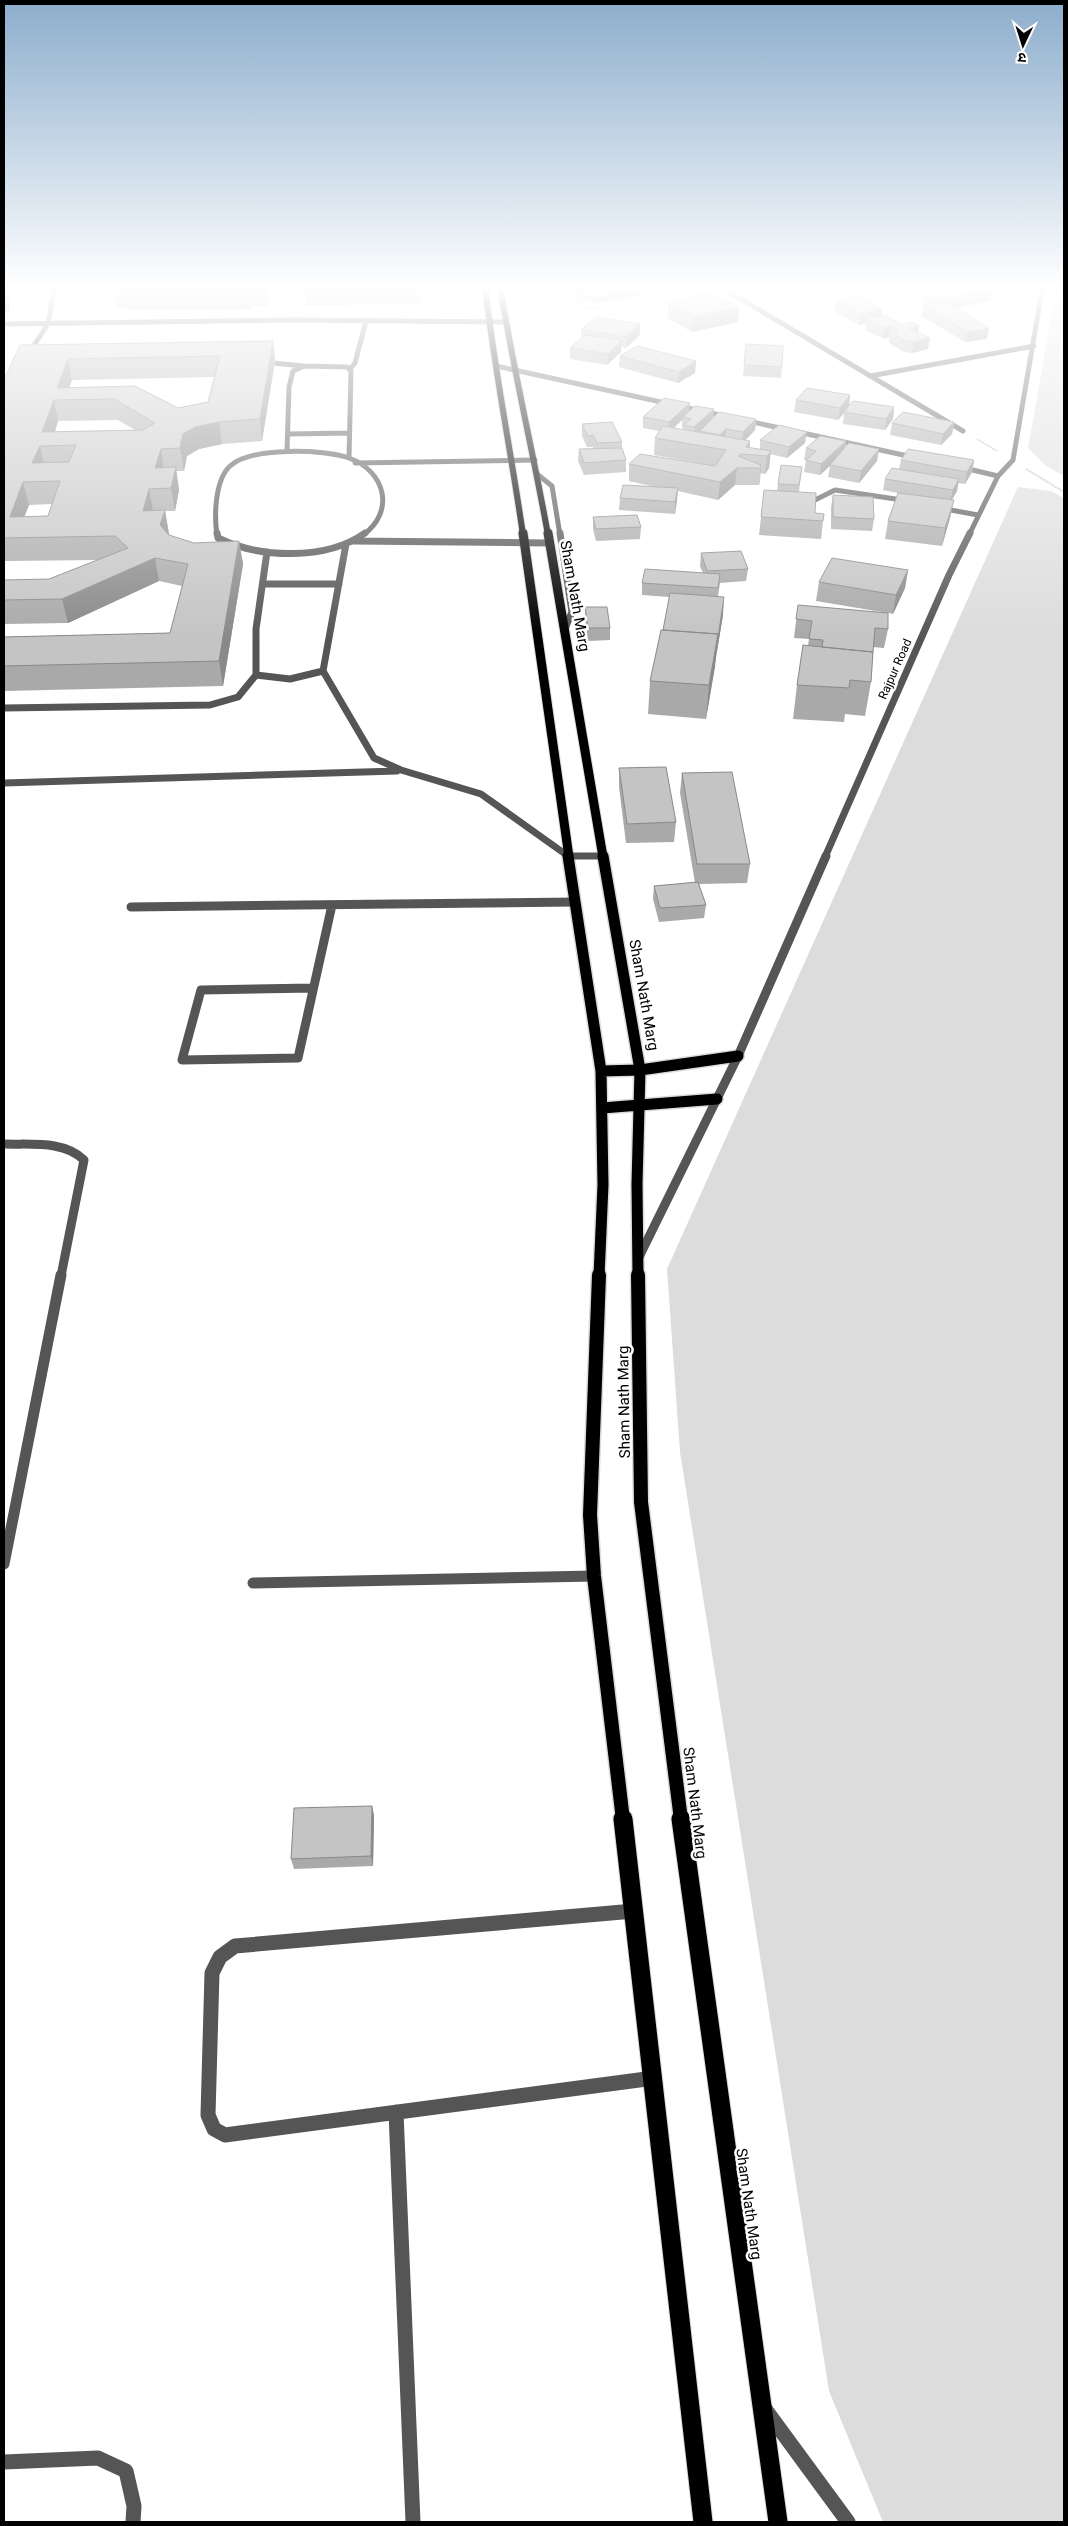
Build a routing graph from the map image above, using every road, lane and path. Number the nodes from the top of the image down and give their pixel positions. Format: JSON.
{"nodes":[{"id":1,"x":289,"y":403,"type":"edge"},
{"id":2,"x":349,"y":403,"type":"edge"},
{"id":3,"x":502,"y":403,"type":"edge"},
{"id":4,"x":523,"y":403,"type":"edge"},
{"id":5,"x":671,"y":403,"type":"edge"},
{"id":6,"x":915,"y":403,"type":"edge"},
{"id":7,"x":1024,"y":403,"type":"edge"},
{"id":8,"x":963,"y":432,"type":"dead end"},
{"id":9,"x":349,"y":433,"type":"junction"},
{"id":10,"x":288,"y":434,"type":"junction"},
{"id":11,"x":287,"y":451,"type":"junction"},
{"id":12,"x":349,"y":458,"type":"junction"},
{"id":13,"x":512,"y":460,"type":"junction"},
{"id":14,"x":535,"y":460,"type":"junction"},
{"id":15,"x":926,"y":460,"type":"edge"},
{"id":16,"x":355,"y":463,"type":"junction"},
{"id":17,"x":953,"y":466,"type":"edge"},
{"id":18,"x":537,"y":474,"type":"junction"},
{"id":19,"x":998,"y":476,"type":"junction"},
{"id":20,"x":815,"y":500,"type":"edge"},
{"id":21,"x":915,"y":503,"type":"edge"},
{"id":22,"x":933,"y":506,"type":"edge"},
{"id":23,"x":978,"y":515,"type":"junction"},
{"id":24,"x":350,"y":543,"type":"junction"},
{"id":25,"x":549,"y":543,"type":"junction"},
{"id":26,"x":524,"y":544,"type":"junction"},
{"id":27,"x":267,"y":552,"type":"junction"},
{"id":28,"x":263,"y":584,"type":"junction"},
{"id":29,"x":339,"y":584,"type":"junction"},
{"id":30,"x":564,"y":631,"type":"junction"},
{"id":31,"x":323,"y":671,"type":"junction"},
{"id":32,"x":256,"y":675,"type":"junction"},
{"id":33,"x":4,"y":708,"type":"edge"},
{"id":34,"x":401,"y":770,"type":"junction"},
{"id":35,"x":4,"y":783,"type":"edge"},
{"id":36,"x":568,"y":856,"type":"junction"},
{"id":37,"x":604,"y":856,"type":"junction"},
{"id":38,"x":575,"y":902,"type":"junction"},
{"id":39,"x":332,"y":905,"type":"junction"},
{"id":40,"x":131,"y":907,"type":"dead end"},
{"id":41,"x":314,"y":988,"type":"junction"},
{"id":42,"x":738,"y":1056,"type":"junction"},
{"id":43,"x":640,"y":1070,"type":"junction"},
{"id":44,"x":601,"y":1071,"type":"junction"},
{"id":45,"x":717,"y":1099,"type":"junction"},
{"id":46,"x":639,"y":1105,"type":"junction"},
{"id":47,"x":602,"y":1108,"type":"junction"},
{"id":48,"x":4,"y":1144,"type":"edge"},
{"id":49,"x":638,"y":1259,"type":"junction"},
{"id":50,"x":4,"y":1564,"type":"edge"},
{"id":51,"x":594,"y":1576,"type":"junction"},
{"id":52,"x":253,"y":1582,"type":"dead end"},
{"id":53,"x":634,"y":1911,"type":"junction"},
{"id":54,"x":654,"y":2078,"type":"junction"},
{"id":55,"x":396,"y":2112,"type":"junction"},
{"id":56,"x":760,"y":2402,"type":"junction"},
{"id":57,"x":4,"y":2462,"type":"edge"},
{"id":58,"x":133,"y":2522,"type":"edge"},
{"id":59,"x":413,"y":2522,"type":"edge"},
{"id":60,"x":703,"y":2522,"type":"edge"},
{"id":61,"x":778,"y":2522,"type":"edge"},
{"id":62,"x":848,"y":2522,"type":"edge"}],
"edges":[{"from":1,"to":10,"type":"street"},
{"from":2,"to":9,"type":"street"},
{"from":3,"to":13,"type":"main road","name":"Sham Nath Marg"},
{"from":4,"to":14,"type":"main road","name":"Sham Nath Marg"},
{"from":5,"to":15,"type":"street"},
{"from":6,"to":8,"type":"street"},
{"from":7,"to":19,"type":"street","name":"Rajpur Road"},
{"from":9,"to":10,"type":"street"},
{"from":9,"to":12,"type":"street"},
{"from":10,"to":11,"type":"street"},
{"from":11,"to":12,"type":"street"},
{"from":11,"to":27,"type":"street"},
{"from":12,"to":16,"type":"street"},
{"from":13,"to":14,"type":"street"},
{"from":13,"to":16,"type":"street"},
{"from":13,"to":26,"type":"main road","name":"Sham Nath Marg"},
{"from":14,"to":18,"type":"main road","name":"Sham Nath Marg"},
{"from":16,"to":24,"type":"street"},
{"from":17,"to":19,"type":"street"},
{"from":18,"to":25,"type":"main road","name":"Sham Nath Marg"},
{"from":18,"to":30,"type":"street"},
{"from":19,"to":23,"type":"street","name":"Rajpur Road"},
{"from":20,"to":21,"type":"street"},
{"from":22,"to":23,"type":"street"},
{"from":23,"to":42,"type":"street","name":"Rajpur Road"},
{"from":24,"to":26,"type":"street"},
{"from":24,"to":27,"type":"street"},
{"from":24,"to":29,"type":"street"},
{"from":25,"to":26,"type":"street"},
{"from":25,"to":30,"type":"main road","name":"Sham Nath Marg"},
{"from":26,"to":36,"type":"main road","name":"Sham Nath Marg"},
{"from":27,"to":28,"type":"street"},
{"from":28,"to":29,"type":"street"},
{"from":28,"to":32,"type":"street"},
{"from":29,"to":31,"type":"street"},
{"from":30,"to":37,"type":"main road","name":"Sham Nath Marg"},
{"from":31,"to":32,"type":"street"},
{"from":31,"to":34,"type":"street"},
{"from":32,"to":33,"type":"street"},
{"from":34,"to":35,"type":"street"},
{"from":34,"to":36,"type":"street"},
{"from":36,"to":37,"type":"street"},
{"from":36,"to":38,"type":"main road","name":"Sham Nath Marg"},
{"from":37,"to":43,"type":"main road","name":"Sham Nath Marg"},
{"from":38,"to":39,"type":"street"},
{"from":38,"to":44,"type":"main road","name":"Sham Nath Marg"},
{"from":39,"to":40,"type":"street"},
{"from":39,"to":41,"type":"street"},
{"from":41,"to":41,"type":"street"},
{"from":42,"to":43,"type":"main road"},
{"from":42,"to":45,"type":"street","name":"Rajpur Road"},
{"from":43,"to":44,"type":"main road"},
{"from":43,"to":46,"type":"main road","name":"Sham Nath Marg"},
{"from":44,"to":47,"type":"main road","name":"Sham Nath Marg"},
{"from":45,"to":46,"type":"main road"},
{"from":45,"to":49,"type":"street","name":"Rajpur Road"},
{"from":46,"to":47,"type":"main road"},
{"from":46,"to":49,"type":"main road","name":"Sham Nath Marg"},
{"from":47,"to":51,"type":"main road","name":"Sham Nath Marg"},
{"from":48,"to":50,"type":"street"},
{"from":49,"to":56,"type":"main road","name":"Sham Nath Marg"},
{"from":51,"to":52,"type":"street"},
{"from":51,"to":53,"type":"main road","name":"Sham Nath Marg"},
{"from":53,"to":54,"type":"main road","name":"Sham Nath Marg"},
{"from":53,"to":55,"type":"street"},
{"from":54,"to":55,"type":"street"},
{"from":54,"to":60,"type":"main road","name":"Sham Nath Marg"},
{"from":55,"to":59,"type":"street"},
{"from":56,"to":61,"type":"main road","name":"Sham Nath Marg"},
{"from":56,"to":62,"type":"street"},
{"from":57,"to":58,"type":"street"}]}
